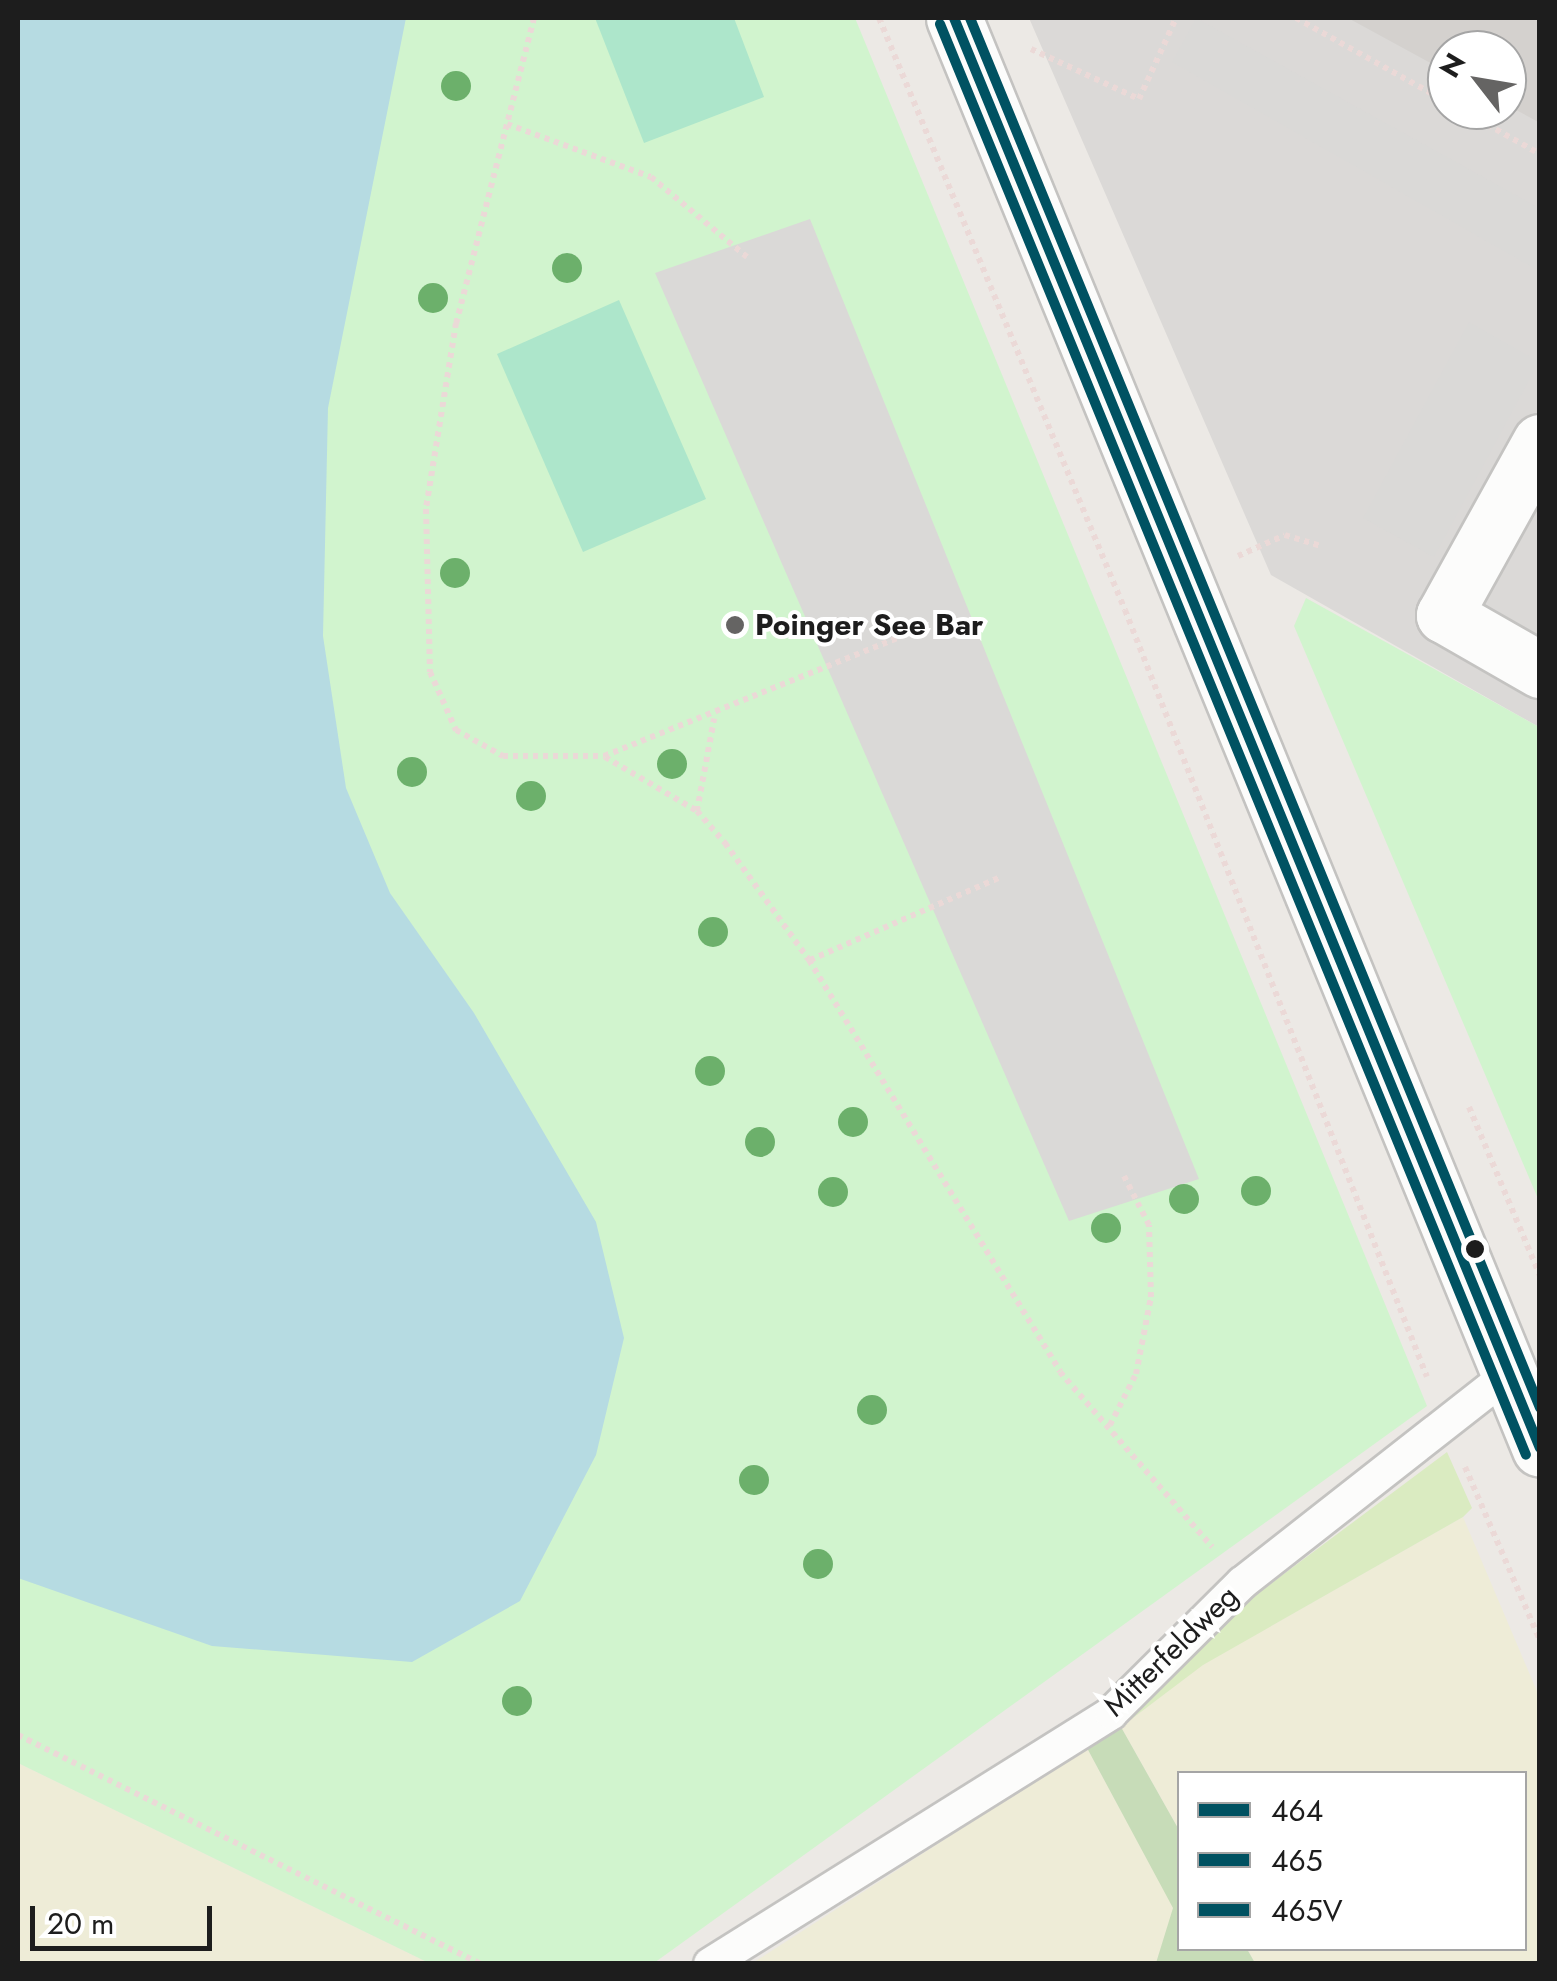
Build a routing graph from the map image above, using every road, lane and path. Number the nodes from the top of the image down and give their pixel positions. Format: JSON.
{"nodes":[{"id":1,"x":534,"y":18,"type":"edge"},
{"id":2,"x":879,"y":18,"type":"edge"},
{"id":3,"x":954,"y":18,"type":"edge"},
{"id":4,"x":1176,"y":18,"type":"edge"},
{"id":5,"x":1296,"y":18,"type":"edge"},
{"id":6,"x":1030,"y":49,"type":"dead end"},
{"id":7,"x":1427,"y":91,"type":"edge"},
{"id":8,"x":507,"y":124,"type":"junction"},
{"id":9,"x":1497,"y":130,"type":"edge"},
{"id":10,"x":1540,"y":154,"type":"edge"},
{"id":11,"x":747,"y":256,"type":"dead end"},
{"id":12,"x":1540,"y":442,"type":"edge"},
{"id":13,"x":1320,"y":546,"type":"dead end"},
{"id":14,"x":1238,"y":556,"type":"dead end"},
{"id":15,"x":902,"y":636,"type":"dead end"},
{"id":16,"x":1540,"y":670,"type":"edge"},
{"id":17,"x":714,"y":718,"type":"junction"},
{"id":18,"x":604,"y":756,"type":"junction"},
{"id":19,"x":697,"y":811,"type":"junction"},
{"id":20,"x":1002,"y":877,"type":"dead end"},
{"id":21,"x":810,"y":960,"type":"junction"},
{"id":22,"x":1124,"y":1176,"type":"dead end"},
{"id":23,"x":1514,"y":1210,"type":"dead end"},
{"id":24,"x":1540,"y":1276,"type":"edge"},
{"id":25,"x":1508,"y":1374,"type":"junction"},
{"id":26,"x":1444,"y":1418,"type":"junction"},
{"id":27,"x":1110,"y":1426,"type":"junction"},
{"id":28,"x":1540,"y":1449,"type":"edge"},
{"id":29,"x":1242,"y":1583,"type":"junction"},
{"id":30,"x":1540,"y":1640,"type":"edge"},
{"id":31,"x":18,"y":1735,"type":"edge"},
{"id":32,"x":480,"y":1964,"type":"edge"},
{"id":33,"x":710,"y":1964,"type":"edge"}],
"edges":[{"from":1,"to":8,"type":"path"},
{"from":2,"to":26,"type":"path"},
{"from":3,"to":25,"type":"street"},
{"from":4,"to":6,"type":"path"},
{"from":5,"to":7,"type":"path"},
{"from":8,"to":11,"type":"path"},
{"from":8,"to":18,"type":"path"},
{"from":9,"to":10,"type":"path"},
{"from":12,"to":16,"type":"street"},
{"from":13,"to":14,"type":"path"},
{"from":15,"to":17,"type":"path"},
{"from":17,"to":18,"type":"path"},
{"from":17,"to":19,"type":"path"},
{"from":18,"to":19,"type":"path"},
{"from":19,"to":21,"type":"path"},
{"from":20,"to":21,"type":"path"},
{"from":21,"to":27,"type":"path"},
{"from":22,"to":27,"type":"path"},
{"from":23,"to":24,"type":"path"},
{"from":25,"to":26,"type":"lane","name":"Mitterfeldweg"},
{"from":25,"to":28,"type":"street"},
{"from":26,"to":29,"type":"lane","name":"Mitterfeldweg"},
{"from":26,"to":30,"type":"path"},
{"from":27,"to":29,"type":"path"},
{"from":29,"to":33,"type":"lane","name":"Mitterfeldweg"},
{"from":31,"to":32,"type":"path"}]}
